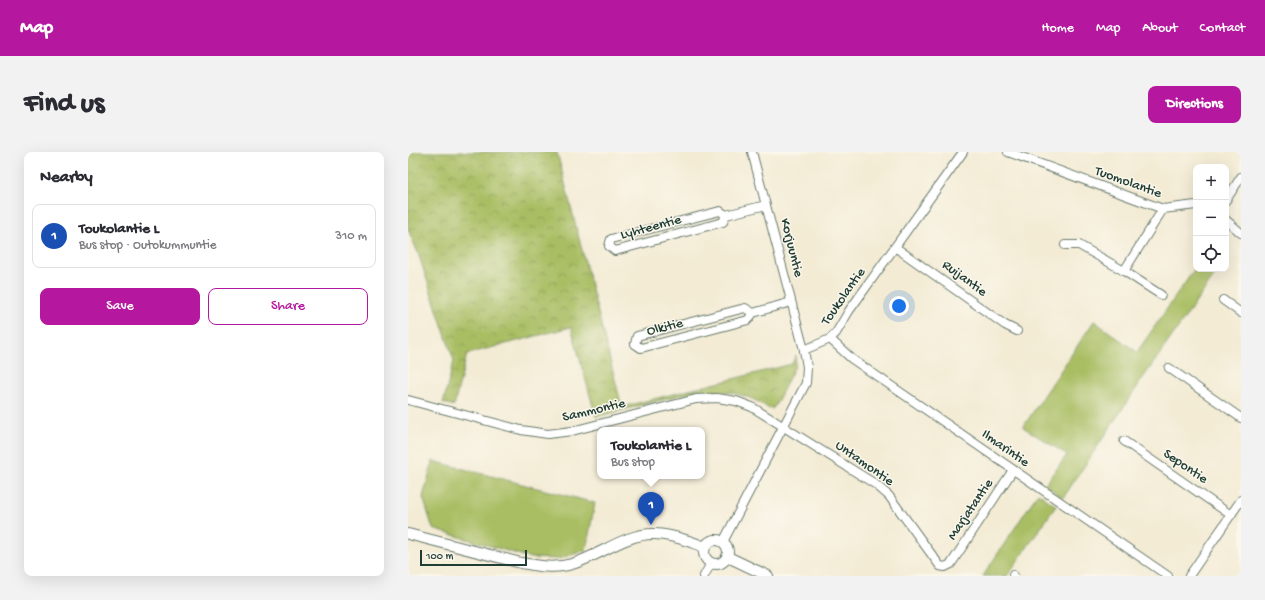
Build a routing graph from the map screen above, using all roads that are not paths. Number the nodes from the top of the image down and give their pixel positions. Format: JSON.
{"nodes":[{"id":1,"x":752,"y":152,"type":"edge"},
{"id":2,"x":963,"y":152,"type":"edge"},
{"id":3,"x":1009,"y":152,"type":"edge"},
{"id":4,"x":1241,"y":177,"type":"edge"},
{"id":5,"x":1229,"y":195,"type":"edge"},
{"id":6,"x":766,"y":205,"type":"junction"},
{"id":7,"x":1193,"y":205,"type":"edge"},
{"id":8,"x":1163,"y":210,"type":"junction"},
{"id":9,"x":726,"y":215,"type":"junction"},
{"id":10,"x":1229,"y":223,"type":"edge"},
{"id":11,"x":669,"y":224,"type":"junction"},
{"id":12,"x":1241,"y":233,"type":"edge"},
{"id":13,"x":672,"y":236,"type":"junction"},
{"id":14,"x":1065,"y":245,"type":"dead end"},
{"id":15,"x":895,"y":247,"type":"junction"},
{"id":16,"x":1124,"y":271,"type":"junction"},
{"id":17,"x":1160,"y":295,"type":"dead end"},
{"id":18,"x":1223,"y":300,"type":"dead end"},
{"id":19,"x":791,"y":302,"type":"junction"},
{"id":20,"x":753,"y":313,"type":"junction"},
{"id":21,"x":1241,"y":313,"type":"edge"},
{"id":22,"x":694,"y":322,"type":"junction"},
{"id":23,"x":1018,"y":331,"type":"dead end"},
{"id":24,"x":698,"y":333,"type":"junction"},
{"id":25,"x":830,"y":339,"type":"junction"},
{"id":26,"x":804,"y":350,"type":"junction"},
{"id":27,"x":1169,"y":368,"type":"dead end"},
{"id":28,"x":408,"y":400,"type":"edge"},
{"id":29,"x":1241,"y":418,"type":"edge"},
{"id":30,"x":783,"y":425,"type":"junction"},
{"id":31,"x":1124,"y":441,"type":"dead end"},
{"id":32,"x":1013,"y":470,"type":"junction"},
{"id":33,"x":1241,"y":500,"type":"edge"},
{"id":34,"x":1231,"y":514,"type":"junction"},
{"id":35,"x":408,"y":534,"type":"edge"},
{"id":36,"x":723,"y":542,"type":"junction"},
{"id":37,"x":705,"y":547,"type":"junction"},
{"id":38,"x":728,"y":556,"type":"junction"},
{"id":39,"x":711,"y":563,"type":"junction"},
{"id":40,"x":950,"y":564,"type":"joint"},
{"id":41,"x":704,"y":576,"type":"edge"},
{"id":42,"x":768,"y":576,"type":"edge"},
{"id":43,"x":1168,"y":576,"type":"edge"},
{"id":44,"x":1189,"y":576,"type":"edge"}],
"edges":[{"from":1,"to":6,"type":"street","name":"Korjuuntie"},
{"from":2,"to":15,"type":"street","name":"Toukolantie"},
{"from":3,"to":8,"type":"street","name":"Tuomolantie"},
{"from":4,"to":5,"type":"street"},
{"from":6,"to":9,"type":"street","name":"Lyhteentie"},
{"from":6,"to":19,"type":"street","name":"Korjuuntie"},
{"from":7,"to":8,"type":"street","name":"Tuomolantie"},
{"from":8,"to":16,"type":"street"},
{"from":9,"to":11,"type":"street","name":"Lyhteentie"},
{"from":9,"to":13,"type":"street","name":"Lyhteentie"},
{"from":10,"to":12,"type":"street"},
{"from":11,"to":13,"type":"street"},
{"from":11,"to":13,"type":"street","name":"Lyhteentie"},
{"from":14,"to":16,"type":"street"},
{"from":15,"to":23,"type":"street","name":"Ruijantie"},
{"from":15,"to":25,"type":"street","name":"Toukolantie"},
{"from":16,"to":17,"type":"street"},
{"from":18,"to":21,"type":"street"},
{"from":19,"to":20,"type":"street","name":"Olkitie"},
{"from":19,"to":26,"type":"street","name":"Korjuuntie"},
{"from":20,"to":22,"type":"street","name":"Olkitie"},
{"from":20,"to":24,"type":"street","name":"Olkitie"},
{"from":22,"to":24,"type":"street"},
{"from":22,"to":24,"type":"street","name":"Olkitie"},
{"from":25,"to":26,"type":"street","name":"Toukolantie"},
{"from":25,"to":32,"type":"street","name":"Ilmarintie"},
{"from":26,"to":30,"type":"street"},
{"from":27,"to":29,"type":"street"},
{"from":28,"to":30,"type":"street","name":"Sammontie"},
{"from":30,"to":36,"type":"street"},
{"from":30,"to":40,"type":"street","name":"Untamontie"},
{"from":31,"to":34,"type":"street","name":"Sepontie"},
{"from":32,"to":40,"type":"street","name":"Marjatantie"},
{"from":32,"to":43,"type":"street","name":"Ilmarintie"},
{"from":33,"to":34,"type":"street"},
{"from":34,"to":44,"type":"street"},
{"from":35,"to":37,"type":"main road"},
{"from":36,"to":37,"type":"main road"},
{"from":36,"to":38,"type":"main road"},
{"from":37,"to":39,"type":"main road"},
{"from":38,"to":39,"type":"main road"},
{"from":38,"to":42,"type":"main road"},
{"from":39,"to":41,"type":"street"}]}
